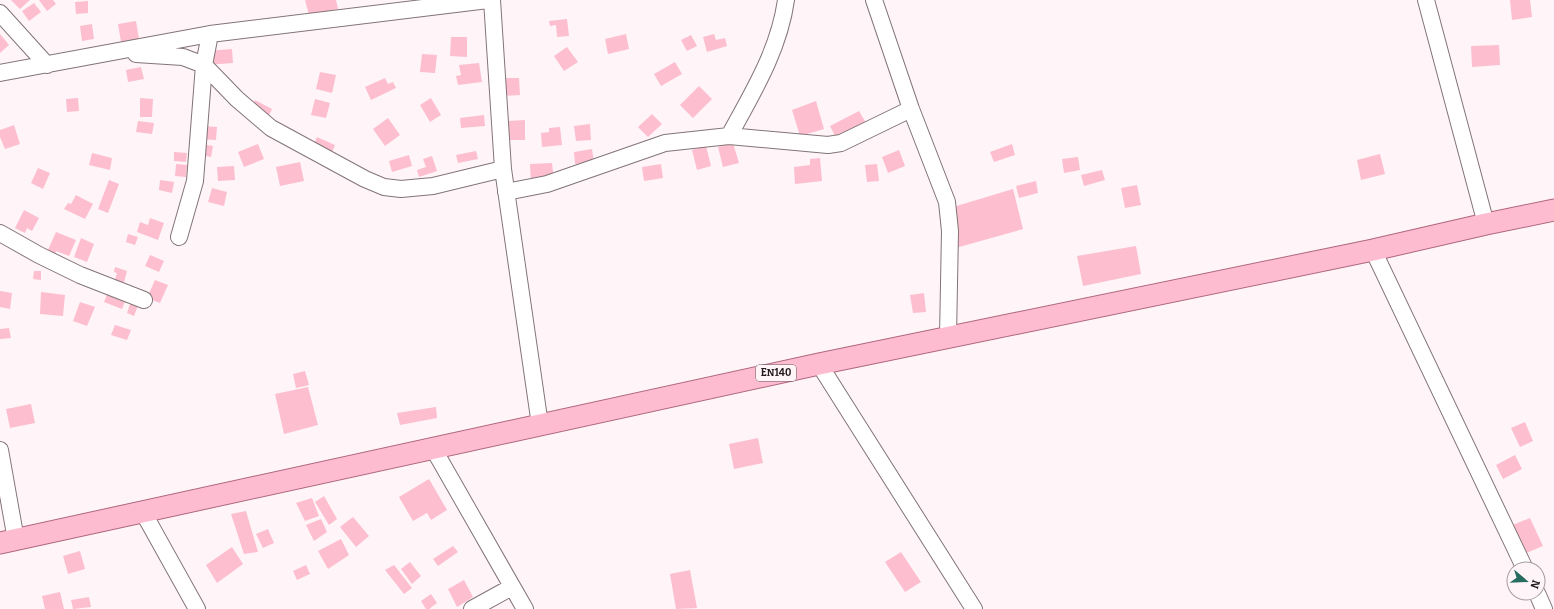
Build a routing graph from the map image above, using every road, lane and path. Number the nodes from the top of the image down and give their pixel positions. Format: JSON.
{"nodes":[{"id":1,"x":488,"y":0,"type":"edge"},
{"id":2,"x":492,"y":0,"type":"edge"},
{"id":3,"x":786,"y":0,"type":"edge"},
{"id":4,"x":874,"y":0,"type":"edge"},
{"id":5,"x":1426,"y":0,"type":"edge"},
{"id":6,"x":0,"y":13,"type":"edge"},
{"id":7,"x":210,"y":34,"type":"junction"},
{"id":8,"x":116,"y":52,"type":"junction"},
{"id":9,"x":47,"y":64,"type":"junction"},
{"id":10,"x":204,"y":65,"type":"junction"},
{"id":11,"x":0,"y":73,"type":"edge"},
{"id":12,"x":911,"y":109,"type":"junction"},
{"id":13,"x":729,"y":136,"type":"junction"},
{"id":14,"x":503,"y":169,"type":"junction"},
{"id":15,"x":506,"y":192,"type":"junction"},
{"id":16,"x":1554,"y":210,"type":"edge"},
{"id":17,"x":1486,"y":224,"type":"junction"},
{"id":18,"x":0,"y":233,"type":"edge"},
{"id":19,"x":179,"y":237,"type":"dead end"},
{"id":20,"x":1373,"y":250,"type":"junction"},
{"id":21,"x":144,"y":300,"type":"dead end"},
{"id":22,"x":948,"y":337,"type":"junction"},
{"id":23,"x":819,"y":364,"type":"junction"},
{"id":24,"x":540,"y":425,"type":"junction"},
{"id":25,"x":433,"y":448,"type":"junction"},
{"id":26,"x":0,"y":450,"type":"edge"},
{"id":27,"x":143,"y":512,"type":"junction"},
{"id":28,"x":8,"y":542,"type":"edge"},
{"id":29,"x":1521,"y":561,"type":"edge"},
{"id":30,"x":512,"y":587,"type":"junction"},
{"id":31,"x":197,"y":609,"type":"edge"},
{"id":32,"x":472,"y":609,"type":"edge"},
{"id":33,"x":525,"y":609,"type":"edge"},
{"id":34,"x":974,"y":609,"type":"edge"}],
"edges":[{"from":1,"to":7,"type":"street"},
{"from":2,"to":14,"type":"street"},
{"from":3,"to":13,"type":"street"},
{"from":4,"to":12,"type":"street"},
{"from":5,"to":17,"type":"street"},
{"from":6,"to":9,"type":"street"},
{"from":7,"to":8,"type":"street"},
{"from":7,"to":10,"type":"street"},
{"from":8,"to":9,"type":"street"},
{"from":8,"to":10,"type":"street"},
{"from":9,"to":11,"type":"street"},
{"from":10,"to":14,"type":"street"},
{"from":10,"to":19,"type":"street"},
{"from":12,"to":13,"type":"street"},
{"from":12,"to":22,"type":"street"},
{"from":13,"to":15,"type":"street"},
{"from":14,"to":15,"type":"street"},
{"from":15,"to":24,"type":"street"},
{"from":16,"to":17,"type":"main road","number":"EN140"},
{"from":17,"to":20,"type":"main road","number":"EN140"},
{"from":18,"to":21,"type":"street"},
{"from":20,"to":22,"type":"main road","number":"EN140"},
{"from":20,"to":29,"type":"street"},
{"from":22,"to":23,"type":"main road","number":"EN140"},
{"from":23,"to":24,"type":"main road","number":"EN140"},
{"from":23,"to":34,"type":"street"},
{"from":24,"to":25,"type":"main road","number":"EN140"},
{"from":25,"to":27,"type":"main road","number":"EN140"},
{"from":25,"to":30,"type":"street"},
{"from":26,"to":28,"type":"street"},
{"from":27,"to":28,"type":"main road","number":"EN140"},
{"from":27,"to":31,"type":"street"},
{"from":30,"to":32,"type":"street"},
{"from":30,"to":33,"type":"street"}]}
